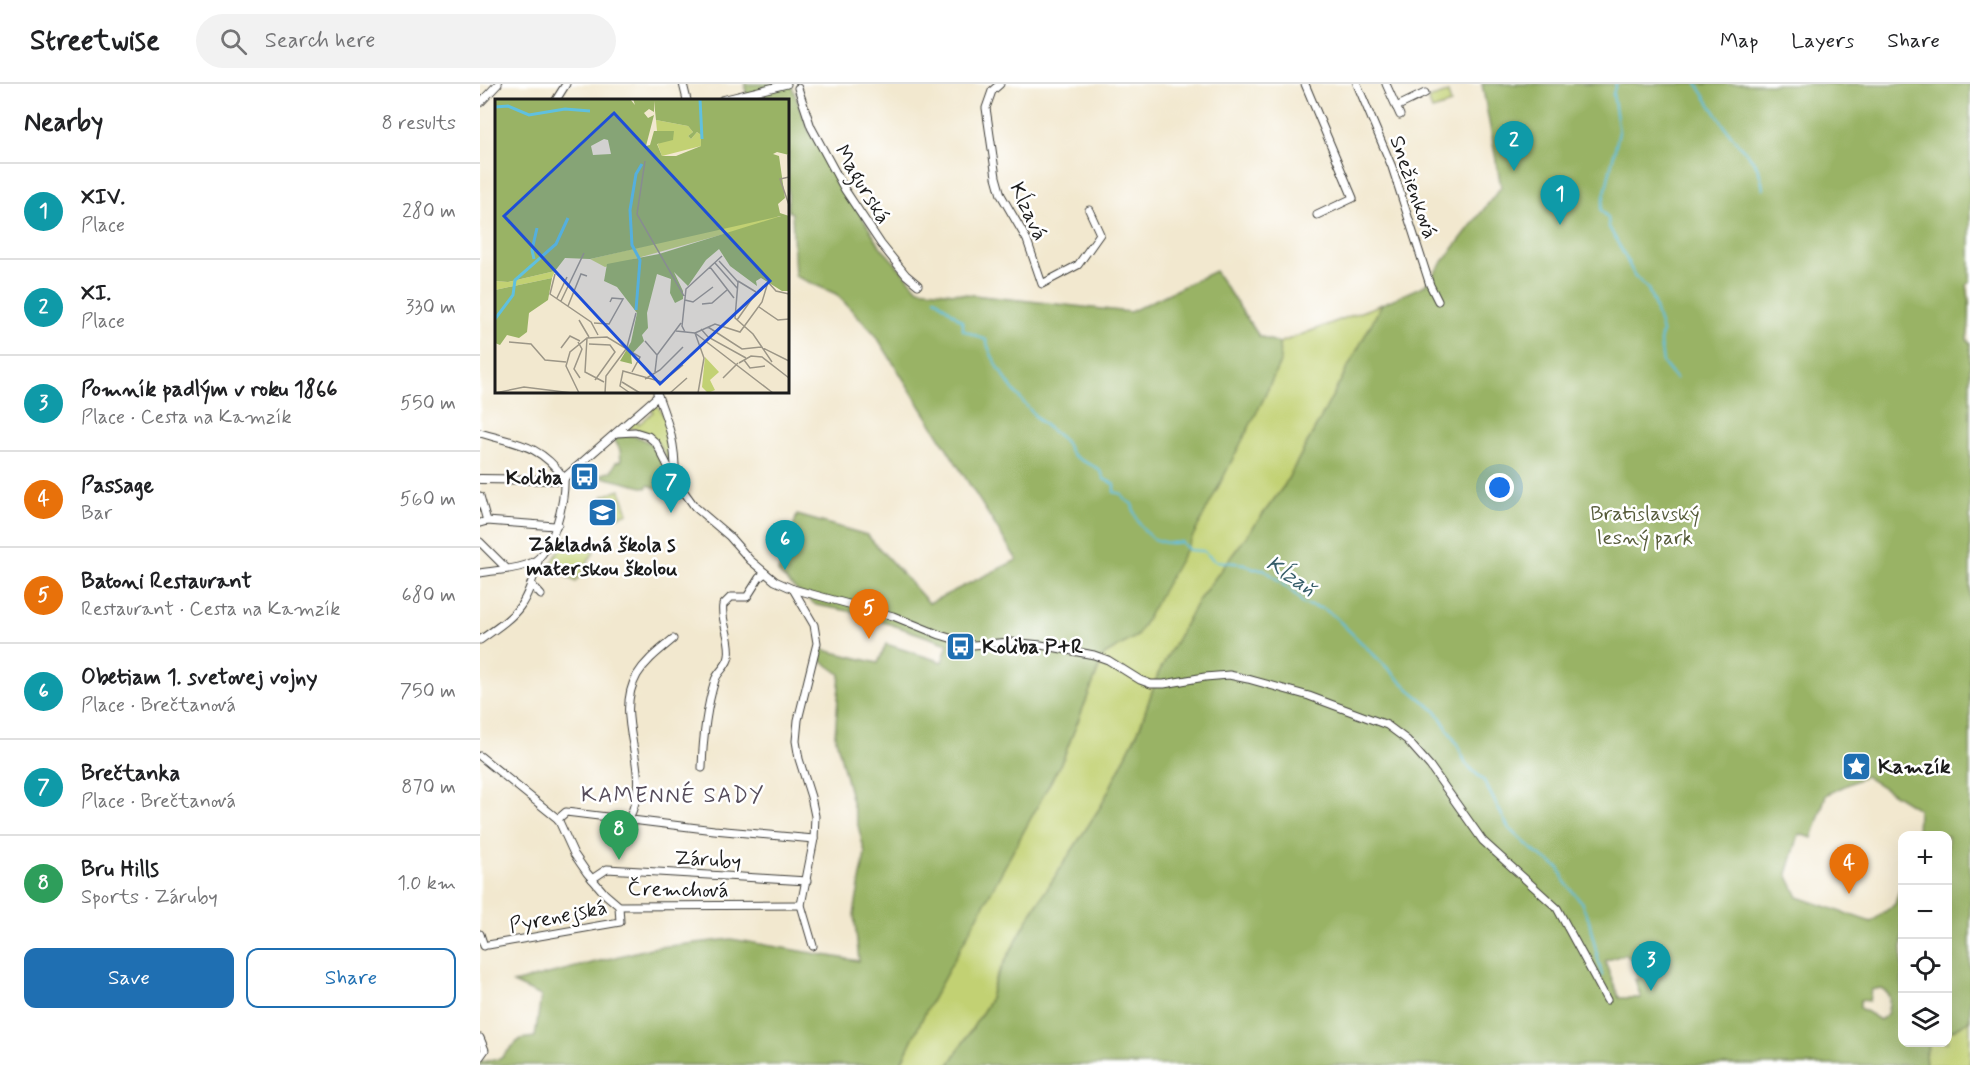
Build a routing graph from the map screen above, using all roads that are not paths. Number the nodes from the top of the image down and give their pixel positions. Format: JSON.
{"nodes":[{"id":1,"x":498,"y":84,"type":"edge"},
{"id":2,"x":567,"y":84,"type":"edge"},
{"id":3,"x":683,"y":84,"type":"edge"},
{"id":4,"x":788,"y":84,"type":"edge"},
{"id":5,"x":1000,"y":84,"type":"edge"},
{"id":6,"x":1305,"y":84,"type":"edge"},
{"id":7,"x":1357,"y":84,"type":"edge"},
{"id":8,"x":1386,"y":84,"type":"edge"},
{"id":9,"x":798,"y":88,"type":"dead end"},
{"id":10,"x":1425,"y":93,"type":"dead end"},
{"id":11,"x":557,"y":99,"type":"edge"},
{"id":12,"x":687,"y":99,"type":"edge"},
{"id":13,"x":726,"y":99,"type":"edge"},
{"id":14,"x":480,"y":103,"type":"edge"},
{"id":15,"x":1396,"y":107,"type":"junction"},
{"id":16,"x":1401,"y":115,"type":"dead end"},
{"id":17,"x":1089,"y":210,"type":"dead end"},
{"id":18,"x":1317,"y":215,"type":"dead end"},
{"id":19,"x":918,"y":285,"type":"dead end"},
{"id":20,"x":1437,"y":301,"type":"dead end"},
{"id":21,"x":657,"y":394,"type":"edge"},
{"id":22,"x":480,"y":433,"type":"edge"},
{"id":23,"x":616,"y":433,"type":"junction"},
{"id":24,"x":564,"y":478,"type":"junction"},
{"id":25,"x":674,"y":478,"type":"junction"},
{"id":26,"x":480,"y":479,"type":"edge"},
{"id":27,"x":480,"y":496,"type":"edge"},
{"id":28,"x":483,"y":523,"type":"edge"},
{"id":29,"x":558,"y":524,"type":"junction"},
{"id":30,"x":480,"y":542,"type":"edge"},
{"id":31,"x":539,"y":558,"type":"junction"},
{"id":32,"x":506,"y":568,"type":"junction"},
{"id":33,"x":480,"y":573,"type":"edge"},
{"id":34,"x":765,"y":573,"type":"junction"},
{"id":35,"x":531,"y":587,"type":"junction"},
{"id":36,"x":793,"y":589,"type":"junction"},
{"id":37,"x":541,"y":596,"type":"dead end"},
{"id":38,"x":673,"y":639,"type":"dead end"},
{"id":39,"x":480,"y":640,"type":"edge"},
{"id":40,"x":480,"y":756,"type":"edge"},
{"id":41,"x":702,"y":768,"type":"dead end"},
{"id":42,"x":558,"y":819,"type":"junction"},
{"id":43,"x":627,"y":820,"type":"junction"},
{"id":44,"x":814,"y":839,"type":"junction"},
{"id":45,"x":592,"y":879,"type":"junction"},
{"id":46,"x":807,"y":881,"type":"junction"},
{"id":47,"x":801,"y":905,"type":"junction"},
{"id":48,"x":620,"y":906,"type":"junction"},
{"id":49,"x":480,"y":933,"type":"edge"},
{"id":50,"x":813,"y":946,"type":"dead end"},
{"id":51,"x":1606,"y":1000,"type":"dead end"},
{"id":52,"x":480,"y":1038,"type":"edge"},
{"id":53,"x":480,"y":1057,"type":"edge"}],
"edges":[{"from":1,"to":14,"type":"street"},
{"from":2,"to":11,"type":"street"},
{"from":3,"to":12,"type":"street"},
{"from":4,"to":13,"type":"street"},
{"from":5,"to":17,"type":"street","name":"Kĺzavá"},
{"from":6,"to":18,"type":"street"},
{"from":7,"to":20,"type":"street","name":"Snežienková"},
{"from":8,"to":15,"type":"street"},
{"from":9,"to":19,"type":"street","name":"Magurská"},
{"from":10,"to":15,"type":"street"},
{"from":15,"to":16,"type":"street"},
{"from":21,"to":23,"type":"street"},
{"from":21,"to":25,"type":"street"},
{"from":22,"to":24,"type":"street"},
{"from":23,"to":24,"type":"street"},
{"from":23,"to":25,"type":"street"},
{"from":24,"to":26,"type":"street"},
{"from":24,"to":29,"type":"street"},
{"from":25,"to":34,"type":"street"},
{"from":27,"to":28,"type":"street"},
{"from":28,"to":29,"type":"street"},
{"from":29,"to":31,"type":"street"},
{"from":30,"to":32,"type":"street"},
{"from":31,"to":32,"type":"street"},
{"from":31,"to":35,"type":"street"},
{"from":32,"to":33,"type":"street"},
{"from":34,"to":36,"type":"street"},
{"from":34,"to":41,"type":"street"},
{"from":35,"to":37,"type":"street"},
{"from":35,"to":39,"type":"street"},
{"from":36,"to":44,"type":"street"},
{"from":36,"to":51,"type":"street"},
{"from":38,"to":43,"type":"street"},
{"from":40,"to":42,"type":"street","name":"Čremchová"},
{"from":42,"to":43,"type":"street"},
{"from":42,"to":45,"type":"street","name":"Čremchová"},
{"from":43,"to":44,"type":"street"},
{"from":44,"to":46,"type":"street"},
{"from":45,"to":46,"type":"street","name":"Záruby"},
{"from":45,"to":48,"type":"street","name":"Čremchová"},
{"from":46,"to":47,"type":"street"},
{"from":47,"to":48,"type":"street","name":"Čremchová"},
{"from":47,"to":50,"type":"street"},
{"from":48,"to":49,"type":"street","name":"Pyrenejská"},
{"from":52,"to":53,"type":"street"}]}
